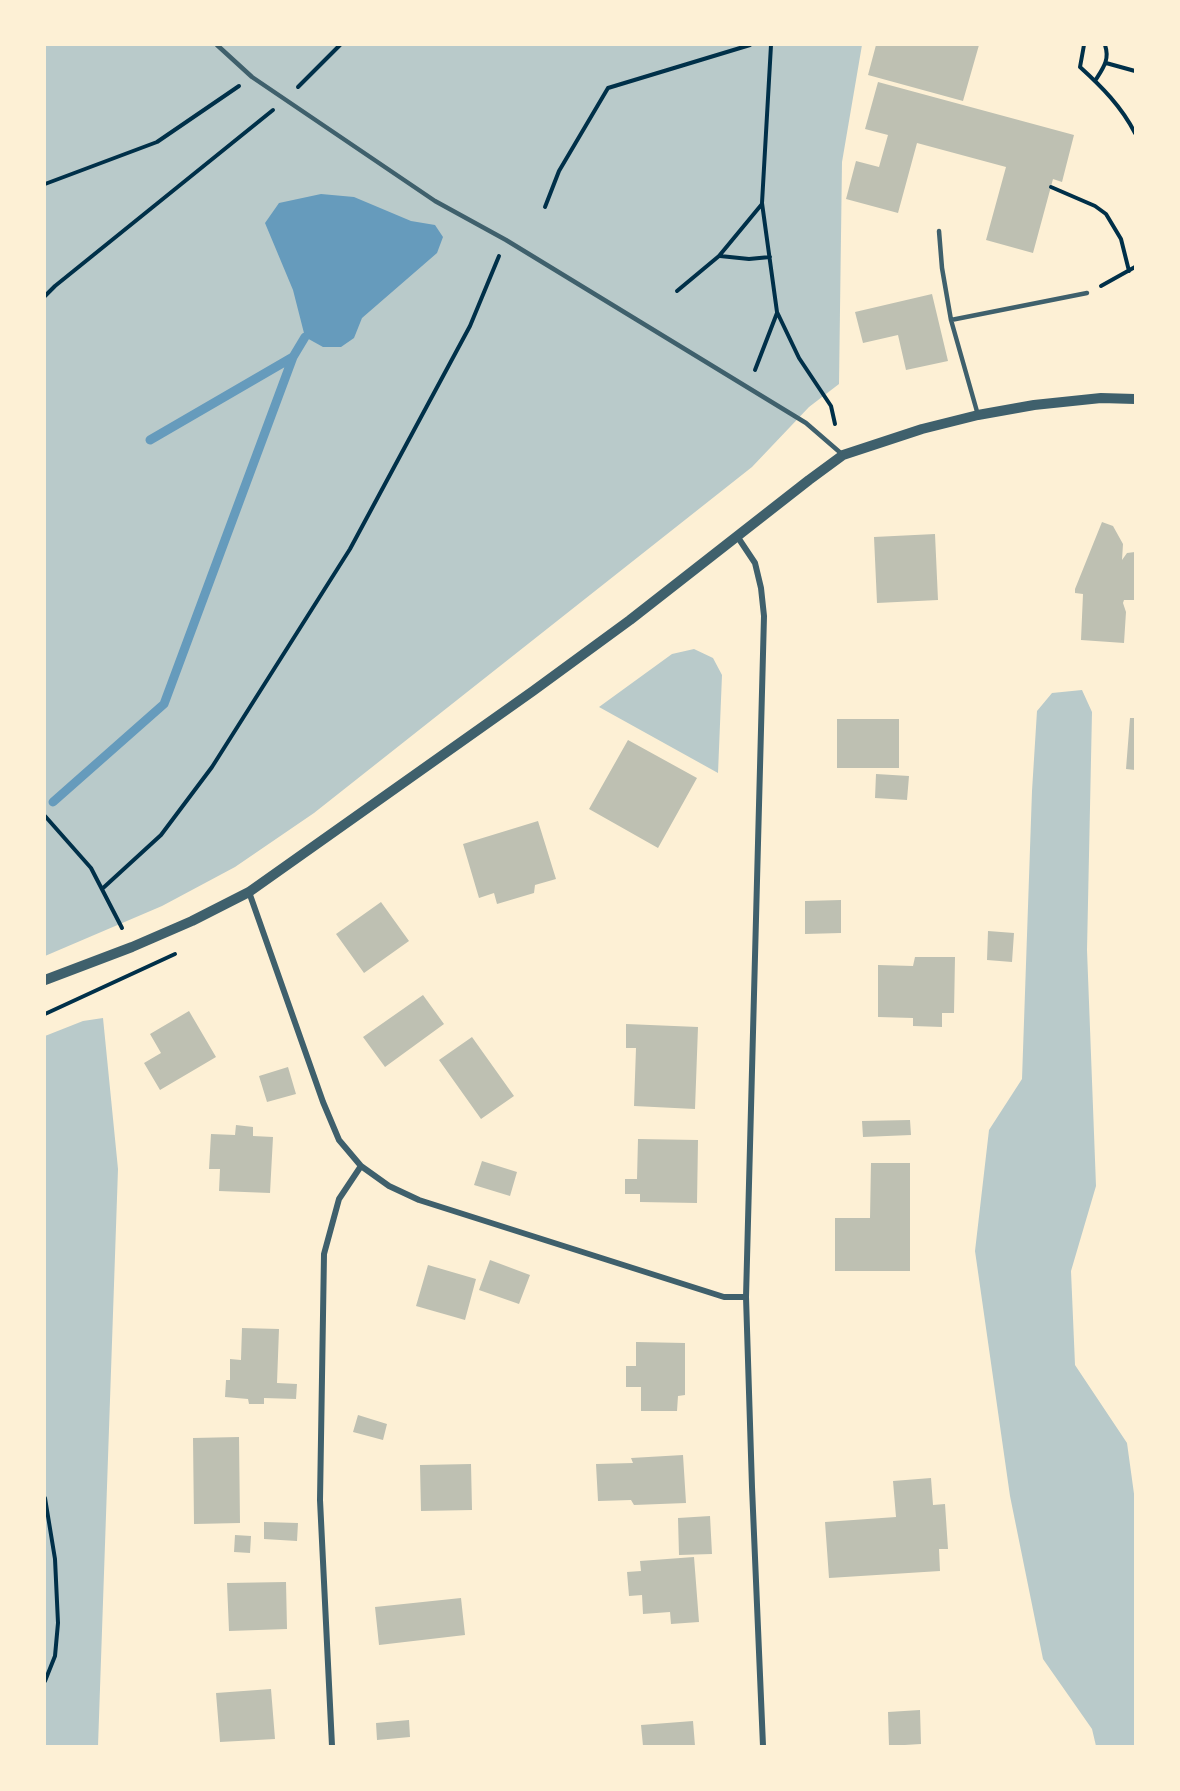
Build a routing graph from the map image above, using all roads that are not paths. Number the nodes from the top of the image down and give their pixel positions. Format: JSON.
{"nodes":[{"id":1,"x":217,"y":45,"type":"edge"},
{"id":2,"x":939,"y":231,"type":"dead end"},
{"id":3,"x":1087,"y":293,"type":"road end"},
{"id":4,"x":951,"y":320,"type":"junction"},
{"id":5,"x":1135,"y":399,"type":"edge"},
{"id":6,"x":978,"y":416,"type":"junction"},
{"id":7,"x":843,"y":455,"type":"junction"},
{"id":8,"x":737,"y":536,"type":"junction"},
{"id":9,"x":249,"y":892,"type":"junction"},
{"id":10,"x":45,"y":980,"type":"edge"},
{"id":11,"x":362,"y":1166,"type":"junction"},
{"id":12,"x":746,"y":1297,"type":"junction"},
{"id":13,"x":332,"y":1746,"type":"edge"},
{"id":14,"x":763,"y":1746,"type":"edge"}],
"edges":[{"from":1,"to":7,"type":"lane"},
{"from":2,"to":4,"type":"lane"},
{"from":3,"to":4,"type":"lane"},
{"from":4,"to":6,"type":"lane"},
{"from":5,"to":6,"type":"street"},
{"from":6,"to":7,"type":"street"},
{"from":7,"to":8,"type":"street"},
{"from":8,"to":9,"type":"street"},
{"from":8,"to":12,"type":"street"},
{"from":9,"to":10,"type":"street"},
{"from":9,"to":11,"type":"street"},
{"from":11,"to":12,"type":"street"},
{"from":11,"to":13,"type":"street"},
{"from":12,"to":14,"type":"street"}]}
